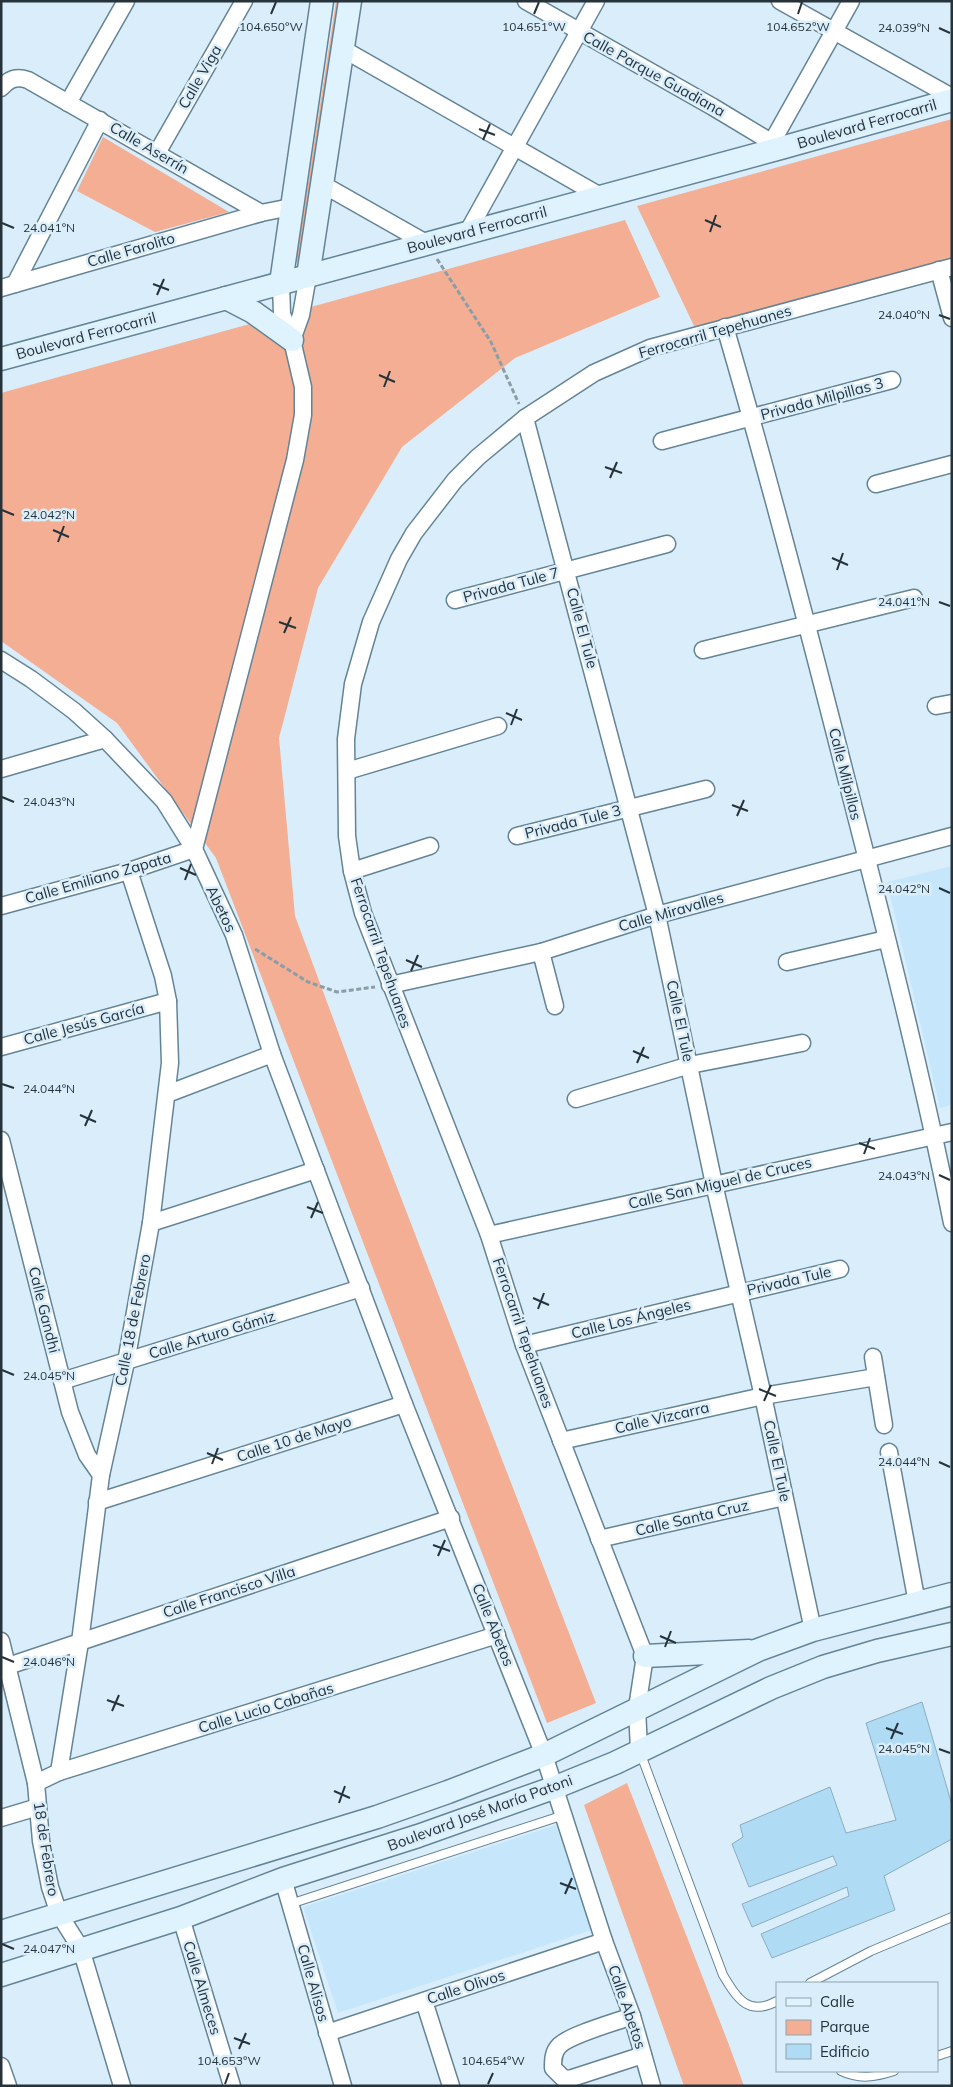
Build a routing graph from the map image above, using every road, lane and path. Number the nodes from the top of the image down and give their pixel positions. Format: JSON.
{"nodes":[{"id":1,"x":244,"y":1,"type":"edge"},
{"id":2,"x":322,"y":1,"type":"edge"},
{"id":3,"x":350,"y":1,"type":"edge"},
{"id":4,"x":526,"y":1,"type":"edge"},
{"id":5,"x":596,"y":1,"type":"edge"},
{"id":6,"x":780,"y":1,"type":"edge"},
{"id":7,"x":851,"y":1,"type":"edge"},
{"id":8,"x":124,"y":2,"type":"edge"},
{"id":9,"x":579,"y":32,"type":"junction"},
{"id":10,"x":834,"y":32,"type":"junction"},
{"id":11,"x":343,"y":49,"type":"junction"},
{"id":12,"x":5,"y":84,"type":"edge"},
{"id":13,"x":952,"y":98,"type":"edge"},
{"id":14,"x":68,"y":103,"type":"junction"},
{"id":15,"x":100,"y":120,"type":"junction"},
{"id":16,"x":777,"y":145,"type":"junction"},
{"id":17,"x":515,"y":147,"type":"junction"},
{"id":18,"x":156,"y":153,"type":"junction"},
{"id":19,"x":322,"y":184,"type":"junction"},
{"id":20,"x":602,"y":197,"type":"junction"},
{"id":21,"x":291,"y":207,"type":"junction"},
{"id":22,"x":261,"y":212,"type":"junction"},
{"id":23,"x":467,"y":233,"type":"junction"},
{"id":24,"x":426,"y":243,"type":"junction"},
{"id":25,"x":945,"y":269,"type":"edge"},
{"id":26,"x":308,"y":276,"type":"junction"},
{"id":27,"x":281,"y":283,"type":"junction"},
{"id":28,"x":8,"y":286,"type":"edge"},
{"id":29,"x":226,"y":298,"type":"junction"},
{"id":30,"x":952,"y":318,"type":"edge"},
{"id":31,"x":725,"y":327,"type":"junction"},
{"id":32,"x":292,"y":340,"type":"junction"},
{"id":33,"x":1,"y":359,"type":"edge"},
{"id":34,"x":892,"y":380,"type":"dead end"},
{"id":35,"x":525,"y":418,"type":"junction"},
{"id":36,"x":752,"y":418,"type":"junction"},
{"id":37,"x":662,"y":441,"type":"dead end"},
{"id":38,"x":952,"y":464,"type":"edge"},
{"id":39,"x":876,"y":484,"type":"dead end"},
{"id":40,"x":667,"y":544,"type":"dead end"},
{"id":41,"x":567,"y":569,"type":"junction"},
{"id":42,"x":914,"y":598,"type":"dead end"},
{"id":43,"x":455,"y":600,"type":"dead end"},
{"id":44,"x":808,"y":625,"type":"junction"},
{"id":45,"x":704,"y":650,"type":"dead end"},
{"id":46,"x":1,"y":660,"type":"edge"},
{"id":47,"x":498,"y":726,"type":"dead end"},
{"id":48,"x":105,"y":739,"type":"junction"},
{"id":49,"x":1,"y":769,"type":"edge"},
{"id":50,"x":346,"y":771,"type":"junction"},
{"id":51,"x":706,"y":789,"type":"dead end"},
{"id":52,"x":628,"y":808,"type":"junction"},
{"id":53,"x":517,"y":836,"type":"dead end"},
{"id":54,"x":952,"y":836,"type":"edge"},
{"id":55,"x":430,"y":846,"type":"dead end"},
{"id":56,"x":194,"y":849,"type":"junction"},
{"id":57,"x":867,"y":859,"type":"junction"},
{"id":58,"x":129,"y":871,"type":"junction"},
{"id":59,"x":352,"y":871,"type":"junction"},
{"id":60,"x":1,"y":906,"type":"edge"},
{"id":61,"x":657,"y":915,"type":"junction"},
{"id":62,"x":234,"y":935,"type":"junction"},
{"id":63,"x":886,"y":938,"type":"junction"},
{"id":64,"x":541,"y":952,"type":"junction"},
{"id":65,"x":787,"y":962,"type":"dead end"},
{"id":66,"x":390,"y":985,"type":"junction"},
{"id":67,"x":168,"y":1001,"type":"junction"},
{"id":68,"x":555,"y":1006,"type":"dead end"},
{"id":69,"x":802,"y":1043,"type":"dead end"},
{"id":70,"x":1,"y":1047,"type":"edge"},
{"id":71,"x":272,"y":1054,"type":"junction"},
{"id":72,"x":690,"y":1065,"type":"junction"},
{"id":73,"x":167,"y":1094,"type":"junction"},
{"id":74,"x":576,"y":1099,"type":"dead end"},
{"id":75,"x":952,"y":1132,"type":"edge"},
{"id":76,"x":934,"y":1136,"type":"junction"},
{"id":77,"x":1,"y":1140,"type":"edge"},
{"id":78,"x":316,"y":1170,"type":"junction"},
{"id":79,"x":714,"y":1184,"type":"junction"},
{"id":80,"x":151,"y":1222,"type":"junction"},
{"id":81,"x":952,"y":1223,"type":"edge"},
{"id":82,"x":489,"y":1235,"type":"junction"},
{"id":83,"x":840,"y":1269,"type":"dead end"},
{"id":84,"x":361,"y":1288,"type":"junction"},
{"id":85,"x":738,"y":1292,"type":"junction"},
{"id":86,"x":524,"y":1345,"type":"junction"},
{"id":87,"x":872,"y":1357,"type":"dead end"},
{"id":88,"x":126,"y":1362,"type":"junction"},
{"id":89,"x":876,"y":1377,"type":"junction"},
{"id":90,"x":62,"y":1381,"type":"junction"},
{"id":91,"x":763,"y":1396,"type":"junction"},
{"id":92,"x":404,"y":1404,"type":"junction"},
{"id":93,"x":884,"y":1425,"type":"dead end"},
{"id":94,"x":561,"y":1441,"type":"junction"},
{"id":95,"x":889,"y":1452,"type":"dead end"},
{"id":96,"x":101,"y":1475,"type":"junction"},
{"id":97,"x":784,"y":1497,"type":"junction"},
{"id":98,"x":98,"y":1502,"type":"junction"},
{"id":99,"x":451,"y":1518,"type":"junction"},
{"id":100,"x":599,"y":1539,"type":"junction"},
{"id":101,"x":952,"y":1594,"type":"edge"},
{"id":102,"x":917,"y":1603,"type":"junction"},
{"id":103,"x":814,"y":1630,"type":"junction"},
{"id":104,"x":952,"y":1634,"type":"edge"},
{"id":105,"x":497,"y":1635,"type":"junction"},
{"id":106,"x":1,"y":1641,"type":"edge"},
{"id":107,"x":80,"y":1642,"type":"junction"},
{"id":108,"x":758,"y":1650,"type":"junction"},
{"id":109,"x":645,"y":1656,"type":"junction"},
{"id":110,"x":8,"y":1666,"type":"junction"},
{"id":111,"x":7,"y":1689,"type":"edge"},
{"id":112,"x":637,"y":1708,"type":"junction"},
{"id":113,"x":640,"y":1750,"type":"junction"},
{"id":114,"x":544,"y":1755,"type":"junction"},
{"id":115,"x":59,"y":1772,"type":"junction"},
{"id":116,"x":36,"y":1783,"type":"junction"},
{"id":117,"x":556,"y":1787,"type":"junction"},
{"id":118,"x":38,"y":1806,"type":"junction"},
{"id":119,"x":564,"y":1815,"type":"junction"},
{"id":120,"x":1,"y":1818,"type":"edge"},
{"id":121,"x":283,"y":1879,"type":"junction"},
{"id":122,"x":290,"y":1904,"type":"junction"},
{"id":123,"x":59,"y":1914,"type":"junction"},
{"id":124,"x":952,"y":1917,"type":"edge"},
{"id":125,"x":181,"y":1918,"type":"junction"},
{"id":126,"x":1,"y":1932,"type":"edge"},
{"id":127,"x":604,"y":1941,"type":"junction"},
{"id":128,"x":81,"y":1949,"type":"junction"},
{"id":129,"x":1,"y":1975,"type":"edge"},
{"id":130,"x":812,"y":1982,"type":"edge"},
{"id":131,"x":424,"y":2000,"type":"junction"},
{"id":132,"x":776,"y":2002,"type":"edge"},
{"id":133,"x":632,"y":2016,"type":"junction"},
{"id":134,"x":327,"y":2033,"type":"junction"},
{"id":135,"x":952,"y":2051,"type":"edge"},
{"id":136,"x":643,"y":2055,"type":"junction"},
{"id":137,"x":938,"y":2056,"type":"edge"},
{"id":138,"x":1,"y":2066,"type":"edge"},
{"id":139,"x":844,"y":2072,"type":"edge"},
{"id":140,"x":891,"y":2072,"type":"edge"},
{"id":141,"x":8,"y":2086,"type":"edge"},
{"id":142,"x":122,"y":2086,"type":"edge"},
{"id":143,"x":232,"y":2086,"type":"edge"},
{"id":144,"x":343,"y":2086,"type":"edge"},
{"id":145,"x":451,"y":2086,"type":"edge"},
{"id":146,"x":652,"y":2086,"type":"edge"}],
"edges":[{"from":1,"to":18,"type":"street","name":"Calle Viga"},
{"from":2,"to":21,"type":"main road"},
{"from":3,"to":11,"type":"main road"},
{"from":4,"to":9,"type":"street","name":"Calle Parque Guadiana"},
{"from":5,"to":9,"type":"street"},
{"from":6,"to":10,"type":"street"},
{"from":7,"to":10,"type":"street"},
{"from":8,"to":14,"type":"street"},
{"from":9,"to":16,"type":"street","name":"Calle Parque Guadiana"},
{"from":9,"to":17,"type":"street"},
{"from":10,"to":13,"type":"street"},
{"from":10,"to":16,"type":"street"},
{"from":11,"to":17,"type":"street"},
{"from":11,"to":19,"type":"main road"},
{"from":12,"to":14,"type":"street","name":"Calle Aserrín"},
{"from":13,"to":16,"type":"main road","name":"Boulevard Ferrocarril"},
{"from":14,"to":15,"type":"street","name":"Calle Aserrín"},
{"from":15,"to":18,"type":"street","name":"Calle Aserrín"},
{"from":15,"to":28,"type":"street"},
{"from":16,"to":20,"type":"main road","name":"Boulevard Ferrocarril"},
{"from":17,"to":20,"type":"street"},
{"from":17,"to":23,"type":"street"},
{"from":18,"to":22,"type":"street","name":"Calle Aserrín"},
{"from":19,"to":24,"type":"street"},
{"from":19,"to":26,"type":"main road"},
{"from":20,"to":23,"type":"main road","name":"Boulevard Ferrocarril"},
{"from":21,"to":22,"type":"street"},
{"from":21,"to":27,"type":"main road"},
{"from":22,"to":28,"type":"street","name":"Calle Farolito"},
{"from":23,"to":24,"type":"main road","name":"Boulevard Ferrocarril"},
{"from":24,"to":26,"type":"main road","name":"Boulevard Ferrocarril"},
{"from":24,"to":35,"type":"path"},
{"from":25,"to":30,"type":"street"},
{"from":25,"to":31,"type":"street","name":"Ferrocarril Tepehuanes"},
{"from":26,"to":27,"type":"main road","name":"Boulevard Ferrocarril"},
{"from":26,"to":32,"type":"street"},
{"from":27,"to":29,"type":"main road","name":"Boulevard Ferrocarril"},
{"from":27,"to":32,"type":"street"},
{"from":29,"to":32,"type":"main road"},
{"from":29,"to":33,"type":"main road","name":"Boulevard Ferrocarril"},
{"from":31,"to":35,"type":"street","name":"Ferrocarril Tepehuanes"},
{"from":31,"to":36,"type":"street","name":"Calle Milpillas"},
{"from":32,"to":56,"type":"street"},
{"from":34,"to":36,"type":"street","name":"Privada Milpillas 3"},
{"from":35,"to":41,"type":"street","name":"Calle El Tule"},
{"from":35,"to":50,"type":"street","name":"Ferrocarril Tepehuanes"},
{"from":36,"to":37,"type":"street","name":"Privada Milpillas 3"},
{"from":36,"to":44,"type":"street","name":"Calle Milpillas"},
{"from":38,"to":39,"type":"street"},
{"from":40,"to":41,"type":"street","name":"Privada Tule 7"},
{"from":41,"to":43,"type":"street","name":"Privada Tule 7"},
{"from":41,"to":52,"type":"street","name":"Calle El Tule"},
{"from":42,"to":44,"type":"street"},
{"from":44,"to":45,"type":"street"},
{"from":44,"to":57,"type":"street","name":"Calle Milpillas"},
{"from":46,"to":48,"type":"street","name":"Abetos"},
{"from":47,"to":50,"type":"street"},
{"from":48,"to":49,"type":"street"},
{"from":48,"to":56,"type":"street","name":"Abetos"},
{"from":50,"to":59,"type":"street","name":"Ferrocarril Tepehuanes"},
{"from":51,"to":52,"type":"street","name":"Privada Tule 3"},
{"from":52,"to":53,"type":"street","name":"Privada Tule 3"},
{"from":52,"to":61,"type":"street","name":"Calle El Tule"},
{"from":54,"to":57,"type":"street","name":"Calle Miravalles"},
{"from":55,"to":59,"type":"street"},
{"from":56,"to":58,"type":"street","name":"Calle Emiliano Zapata"},
{"from":56,"to":62,"type":"street","name":"Abetos"},
{"from":57,"to":61,"type":"street","name":"Calle Miravalles"},
{"from":57,"to":63,"type":"street","name":"Calle Milpillas"},
{"from":58,"to":60,"type":"street","name":"Calle Emiliano Zapata"},
{"from":58,"to":67,"type":"street","name":"Calle 18 de Febrero"},
{"from":59,"to":66,"type":"street","name":"Ferrocarril Tepehuanes"},
{"from":61,"to":64,"type":"street","name":"Calle Miravalles"},
{"from":61,"to":72,"type":"street","name":"Calle El Tule"},
{"from":62,"to":66,"type":"path"},
{"from":62,"to":71,"type":"street","name":"Abetos"},
{"from":63,"to":65,"type":"street"},
{"from":63,"to":76,"type":"street","name":"Calle Milpillas"},
{"from":64,"to":66,"type":"street","name":"Calle Miravalles"},
{"from":64,"to":68,"type":"street"},
{"from":66,"to":82,"type":"street","name":"Ferrocarril Tepehuanes"},
{"from":67,"to":70,"type":"street","name":"Calle Jesús García"},
{"from":67,"to":73,"type":"street","name":"Calle 18 de Febrero"},
{"from":69,"to":72,"type":"street"},
{"from":71,"to":73,"type":"street"},
{"from":71,"to":78,"type":"street","name":"Abetos"},
{"from":72,"to":74,"type":"street"},
{"from":72,"to":79,"type":"street","name":"Calle El Tule"},
{"from":73,"to":80,"type":"street","name":"Calle 18 de Febrero"},
{"from":75,"to":76,"type":"street","name":"Calle San Miguel de Cruces"},
{"from":76,"to":79,"type":"street","name":"Calle San Miguel de Cruces"},
{"from":76,"to":81,"type":"street","name":"Calle Milpillas"},
{"from":77,"to":90,"type":"street","name":"Calle Gandhi"},
{"from":78,"to":80,"type":"street"},
{"from":78,"to":84,"type":"street","name":"Calle Abetos"},
{"from":79,"to":82,"type":"street","name":"Calle San Miguel de Cruces"},
{"from":79,"to":85,"type":"street","name":"Calle El Tule"},
{"from":80,"to":88,"type":"street","name":"Calle 18 de Febrero"},
{"from":82,"to":86,"type":"street","name":"Ferrocarril Tepehuanes"},
{"from":83,"to":85,"type":"street","name":"Privada Tule"},
{"from":84,"to":88,"type":"street","name":"Calle Arturo Gámiz"},
{"from":84,"to":92,"type":"street","name":"Calle Abetos"},
{"from":85,"to":86,"type":"street","name":"Calle Los Ángeles"},
{"from":85,"to":91,"type":"street","name":"Calle El Tule"},
{"from":86,"to":94,"type":"street","name":"Ferrocarril Tepehuanes"},
{"from":87,"to":89,"type":"street"},
{"from":88,"to":90,"type":"street","name":"Calle Arturo Gámiz"},
{"from":88,"to":96,"type":"street","name":"Calle 18 de Febrero"},
{"from":89,"to":91,"type":"street","name":"Calle Vizcarra"},
{"from":89,"to":93,"type":"street"},
{"from":90,"to":96,"type":"street","name":"Calle Gandhi"},
{"from":91,"to":94,"type":"street","name":"Calle Vizcarra"},
{"from":91,"to":97,"type":"street","name":"Calle El Tule"},
{"from":92,"to":98,"type":"street","name":"Calle 10 de Mayo"},
{"from":92,"to":99,"type":"street","name":"Calle Abetos"},
{"from":94,"to":100,"type":"street","name":"Ferrocarril Tepehuanes"},
{"from":95,"to":102,"type":"street"},
{"from":96,"to":98,"type":"street","name":"Calle 18 de Febrero"},
{"from":97,"to":100,"type":"street","name":"Calle Santa Cruz"},
{"from":97,"to":103,"type":"street","name":"Calle El Tule"},
{"from":98,"to":107,"type":"street","name":"Calle 18 de Febrero"},
{"from":99,"to":105,"type":"street","name":"Calle Abetos"},
{"from":99,"to":107,"type":"street","name":"Calle Francisco Villa"},
{"from":100,"to":109,"type":"street","name":"Ferrocarril Tepehuanes"},
{"from":101,"to":102,"type":"main road","name":"Boulevard José María Patoni"},
{"from":102,"to":103,"type":"main road","name":"Boulevard José María Patoni"},
{"from":103,"to":108,"type":"main road","name":"Boulevard José María Patoni"},
{"from":104,"to":113,"type":"main road","name":"Boulevard José María Patoni"},
{"from":105,"to":114,"type":"street","name":"Calle Abetos"},
{"from":105,"to":115,"type":"street","name":"Calle Lucio Cabañas"},
{"from":106,"to":110,"type":"street","name":"18 de Febrero"},
{"from":107,"to":110,"type":"street","name":"Calle Francisco Villa"},
{"from":107,"to":115,"type":"street","name":"Calle 18 de Febrero"},
{"from":108,"to":109,"type":"main road"},
{"from":108,"to":112,"type":"main road","name":"Boulevard José María Patoni"},
{"from":109,"to":112,"type":"street"},
{"from":110,"to":111,"type":"street","name":"18 de Febrero"},
{"from":111,"to":116,"type":"street","name":"18 de Febrero"},
{"from":112,"to":113,"type":"street"},
{"from":112,"to":114,"type":"main road","name":"Boulevard José María Patoni"},
{"from":113,"to":117,"type":"main road","name":"Boulevard José María Patoni"},
{"from":113,"to":132,"type":"lane"},
{"from":114,"to":117,"type":"street","name":"Calle Abetos"},
{"from":114,"to":123,"type":"main road","name":"Boulevard José María Patoni"},
{"from":115,"to":116,"type":"street","name":"Calle Lucio Cabañas"},
{"from":116,"to":118,"type":"street","name":"18 de Febrero"},
{"from":117,"to":119,"type":"street","name":"Calle Abetos"},
{"from":117,"to":121,"type":"main road","name":"Boulevard José María Patoni"},
{"from":118,"to":120,"type":"street"},
{"from":118,"to":123,"type":"street","name":"18 de Febrero"},
{"from":119,"to":122,"type":"lane"},
{"from":119,"to":127,"type":"street","name":"Calle Abetos"},
{"from":121,"to":122,"type":"street","name":"Calle Alisos"},
{"from":121,"to":125,"type":"main road","name":"Boulevard José María Patoni"},
{"from":122,"to":134,"type":"street","name":"Calle Alisos"},
{"from":123,"to":126,"type":"main road","name":"Boulevard José María Patoni"},
{"from":123,"to":128,"type":"street","name":"18 de Febrero"},
{"from":124,"to":130,"type":"lane"},
{"from":125,"to":128,"type":"main road","name":"Boulevard José María Patoni"},
{"from":125,"to":143,"type":"street","name":"Calle Almeces"},
{"from":127,"to":131,"type":"street","name":"Calle Olivos"},
{"from":127,"to":133,"type":"street","name":"Calle Abetos"},
{"from":128,"to":129,"type":"main road","name":"Boulevard José María Patoni"},
{"from":128,"to":142,"type":"street","name":"18 de Febrero"},
{"from":131,"to":134,"type":"street","name":"Calle Olivos"},
{"from":131,"to":145,"type":"street"},
{"from":133,"to":136,"type":"street","name":"Calle Abetos"},
{"from":133,"to":136,"type":"street"},
{"from":134,"to":144,"type":"street","name":"Calle Alisos"},
{"from":135,"to":137,"type":"lane"},
{"from":136,"to":146,"type":"street","name":"Calle Abetos"},
{"from":138,"to":141,"type":"street"},
{"from":139,"to":140,"type":"lane"}]}
